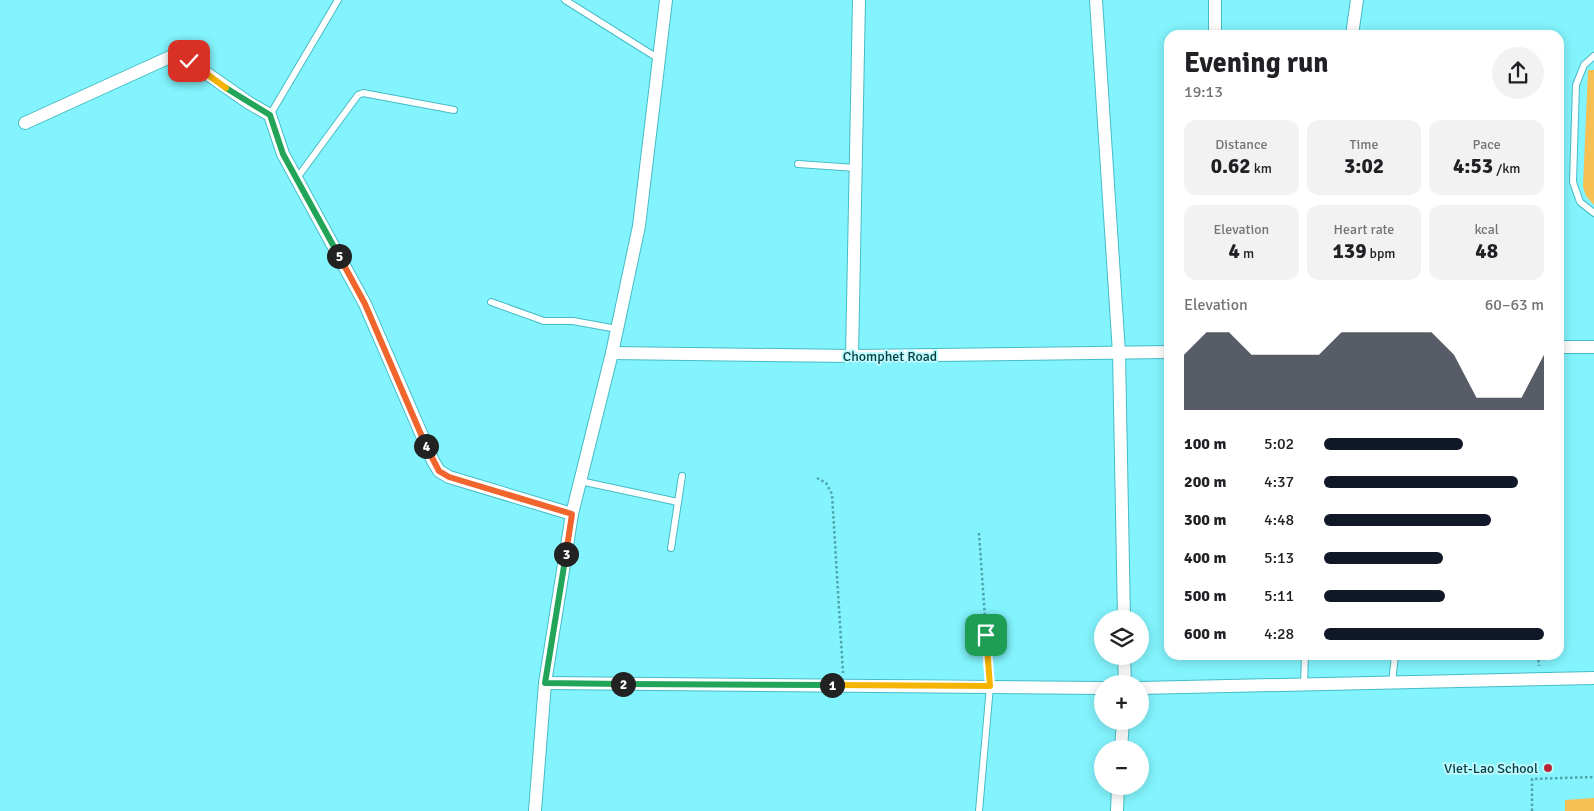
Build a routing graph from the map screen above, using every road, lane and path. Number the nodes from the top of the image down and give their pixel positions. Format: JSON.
{"nodes":[{"id":1,"x":338,"y":0,"type":"edge"},
{"id":2,"x":565,"y":0,"type":"edge"},
{"id":3,"x":666,"y":0,"type":"edge"},
{"id":4,"x":859,"y":0,"type":"edge"},
{"id":5,"x":1096,"y":0,"type":"edge"},
{"id":6,"x":1215,"y":0,"type":"edge"},
{"id":7,"x":1357,"y":0,"type":"edge"},
{"id":8,"x":1215,"y":30,"type":"edge"},
{"id":9,"x":1353,"y":30,"type":"edge"},
{"id":10,"x":1594,"y":56,"type":"edge"},
{"id":11,"x":659,"y":59,"type":"junction"},
{"id":12,"x":454,"y":110,"type":"dead end"},
{"id":13,"x":270,"y":115,"type":"junction"},
{"id":14,"x":25,"y":123,"type":"dead end"},
{"id":15,"x":798,"y":164,"type":"dead end"},
{"id":16,"x":856,"y":168,"type":"junction"},
{"id":17,"x":297,"y":178,"type":"junction"},
{"id":18,"x":1594,"y":213,"type":"edge"},
{"id":19,"x":491,"y":302,"type":"dead end"},
{"id":20,"x":617,"y":329,"type":"junction"},
{"id":21,"x":1564,"y":347,"type":"edge"},
{"id":22,"x":1594,"y":347,"type":"edge"},
{"id":23,"x":1164,"y":352,"type":"edge"},
{"id":24,"x":612,"y":353,"type":"junction"},
{"id":25,"x":1119,"y":353,"type":"junction"},
{"id":26,"x":852,"y":356,"type":"junction"},
{"id":27,"x":682,"y":476,"type":"dead end"},
{"id":28,"x":817,"y":478,"type":"dead end"},
{"id":29,"x":580,"y":481,"type":"junction"},
{"id":30,"x":678,"y":502,"type":"junction"},
{"id":31,"x":572,"y":514,"type":"junction"},
{"id":32,"x":979,"y":533,"type":"dead end"},
{"id":33,"x":671,"y":548,"type":"dead end"},
{"id":34,"x":1124,"y":610,"type":"edge"},
{"id":35,"x":1305,"y":660,"type":"edge"},
{"id":36,"x":1394,"y":660,"type":"edge"},
{"id":37,"x":1594,"y":678,"type":"edge"},
{"id":38,"x":545,"y":683,"type":"junction"},
{"id":39,"x":1392,"y":684,"type":"junction"},
{"id":40,"x":844,"y":685,"type":"junction"},
{"id":41,"x":1304,"y":685,"type":"junction"},
{"id":42,"x":990,"y":686,"type":"junction"},
{"id":43,"x":1094,"y":688,"type":"edge"},
{"id":44,"x":1149,"y":688,"type":"edge"},
{"id":45,"x":1594,"y":777,"type":"edge"},
{"id":46,"x":1118,"y":795,"type":"edge"},
{"id":47,"x":535,"y":811,"type":"edge"},
{"id":48,"x":978,"y":811,"type":"edge"},
{"id":49,"x":1117,"y":811,"type":"edge"},
{"id":50,"x":1532,"y":811,"type":"edge"}],
"edges":[{"from":1,"to":13,"type":"lane"},
{"from":2,"to":11,"type":"lane"},
{"from":3,"to":11,"type":"street"},
{"from":4,"to":16,"type":"street"},
{"from":5,"to":25,"type":"street"},
{"from":6,"to":8,"type":"street"},
{"from":7,"to":9,"type":"street"},
{"from":10,"to":18,"type":"lane"},
{"from":11,"to":20,"type":"street"},
{"from":12,"to":17,"type":"lane"},
{"from":13,"to":14,"type":"street"},
{"from":13,"to":17,"type":"street"},
{"from":15,"to":16,"type":"lane"},
{"from":16,"to":26,"type":"street"},
{"from":17,"to":31,"type":"street"},
{"from":19,"to":20,"type":"lane"},
{"from":20,"to":24,"type":"street"},
{"from":21,"to":22,"type":"street"},
{"from":23,"to":25,"type":"street","name":"Chomphet Road"},
{"from":24,"to":26,"type":"street","name":"Chomphet Road"},
{"from":24,"to":29,"type":"street"},
{"from":25,"to":26,"type":"street","name":"Chomphet Road"},
{"from":25,"to":34,"type":"street"},
{"from":27,"to":30,"type":"lane"},
{"from":28,"to":40,"type":"path"},
{"from":29,"to":30,"type":"lane"},
{"from":29,"to":31,"type":"street"},
{"from":30,"to":33,"type":"lane"},
{"from":31,"to":38,"type":"street"},
{"from":32,"to":42,"type":"path"},
{"from":35,"to":41,"type":"lane"},
{"from":36,"to":39,"type":"lane"},
{"from":37,"to":39,"type":"street"},
{"from":38,"to":40,"type":"street"},
{"from":38,"to":47,"type":"street"},
{"from":39,"to":41,"type":"street"},
{"from":40,"to":42,"type":"street"},
{"from":41,"to":44,"type":"street"},
{"from":42,"to":43,"type":"street"},
{"from":42,"to":48,"type":"lane"},
{"from":45,"to":50,"type":"path"},
{"from":46,"to":49,"type":"street"}]}
